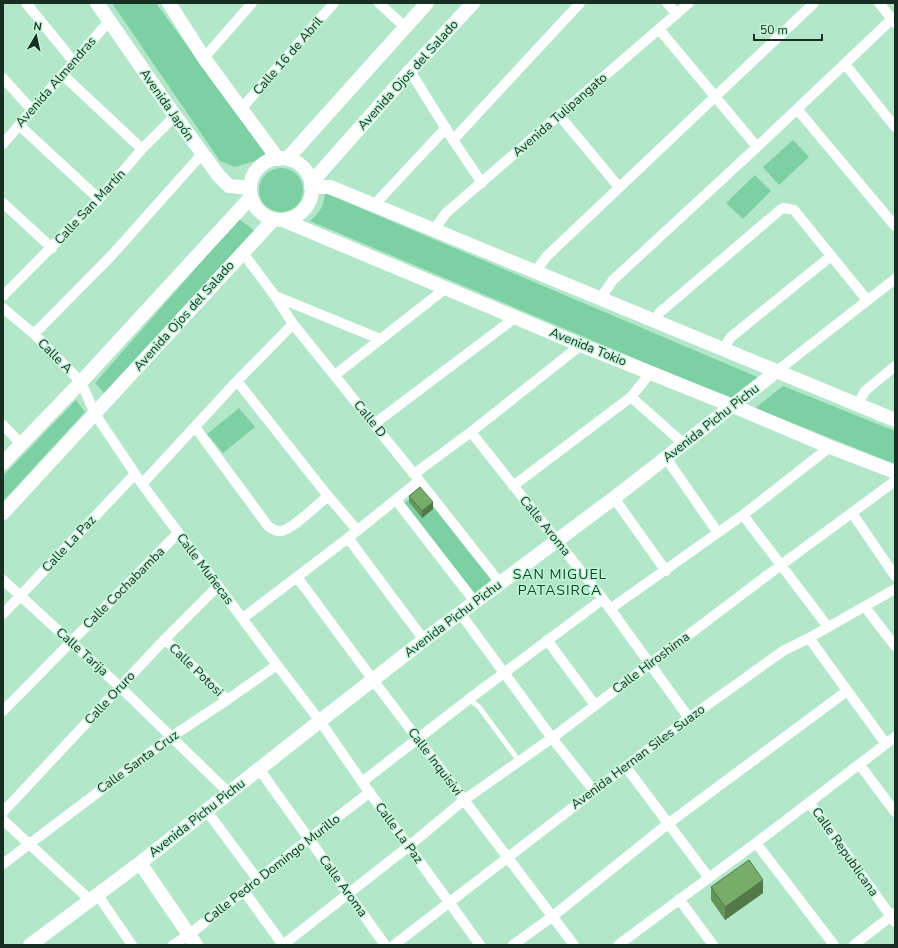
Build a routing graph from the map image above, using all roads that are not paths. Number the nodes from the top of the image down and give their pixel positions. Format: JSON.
{"nodes":[{"id":1,"x":26,"y":3,"type":"edge"},
{"id":2,"x":97,"y":3,"type":"edge"},
{"id":3,"x":169,"y":3,"type":"edge"},
{"id":4,"x":251,"y":3,"type":"edge"},
{"id":5,"x":334,"y":3,"type":"edge"},
{"id":6,"x":379,"y":3,"type":"edge"},
{"id":7,"x":427,"y":3,"type":"edge"},
{"id":8,"x":473,"y":3,"type":"edge"},
{"id":9,"x":580,"y":3,"type":"edge"},
{"id":10,"x":667,"y":3,"type":"edge"},
{"id":11,"x":690,"y":3,"type":"edge"},
{"id":12,"x":814,"y":3,"type":"edge"},
{"id":13,"x":879,"y":3,"type":"edge"},
{"id":14,"x":677,"y":14,"type":"junction"},
{"id":15,"x":109,"y":21,"type":"junction"},
{"id":16,"x":893,"y":21,"type":"edge"},
{"id":17,"x":405,"y":27,"type":"junction"},
{"id":18,"x":659,"y":29,"type":"junction"},
{"id":19,"x":204,"y":58,"type":"junction"},
{"id":20,"x":74,"y":62,"type":"junction"},
{"id":21,"x":845,"y":64,"type":"junction"},
{"id":22,"x":410,"y":71,"type":"junction"},
{"id":23,"x":63,"y":75,"type":"junction"},
{"id":24,"x":3,"y":78,"type":"edge"},
{"id":25,"x":715,"y":97,"type":"junction"},
{"id":26,"x":241,"y":109,"type":"junction"},
{"id":27,"x":797,"y":109,"type":"junction"},
{"id":28,"x":32,"y":110,"type":"junction"},
{"id":29,"x":559,"y":115,"type":"junction"},
{"id":30,"x":175,"y":116,"type":"junction"},
{"id":31,"x":19,"y":125,"type":"junction"},
{"id":32,"x":446,"y":128,"type":"junction"},
{"id":33,"x":895,"y":128,"type":"edge"},
{"id":34,"x":453,"y":140,"type":"junction"},
{"id":35,"x":3,"y":144,"type":"edge"},
{"id":36,"x":757,"y":147,"type":"junction"},
{"id":37,"x":142,"y":150,"type":"junction"},
{"id":38,"x":202,"y":154,"type":"junction"},
{"id":39,"x":282,"y":159,"type":"junction"},
{"id":40,"x":482,"y":183,"type":"junction"},
{"id":41,"x":311,"y":185,"type":"junction"},
{"id":42,"x":619,"y":187,"type":"junction"},
{"id":43,"x":250,"y":192,"type":"junction"},
{"id":44,"x":99,"y":199,"type":"junction"},
{"id":45,"x":3,"y":203,"type":"edge"},
{"id":46,"x":374,"y":205,"type":"junction"},
{"id":47,"x":278,"y":220,"type":"junction"},
{"id":48,"x":895,"y":226,"type":"edge"},
{"id":49,"x":434,"y":230,"type":"junction"},
{"id":50,"x":52,"y":248,"type":"junction"},
{"id":51,"x":243,"y":253,"type":"junction"},
{"id":52,"x":831,"y":256,"type":"junction"},
{"id":53,"x":535,"y":272,"type":"junction"},
{"id":54,"x":895,"y":279,"type":"edge"},
{"id":55,"x":446,"y":288,"type":"junction"},
{"id":56,"x":3,"y":296,"type":"edge"},
{"id":57,"x":275,"y":296,"type":"junction"},
{"id":58,"x":600,"y":299,"type":"junction"},
{"id":59,"x":867,"y":300,"type":"junction"},
{"id":60,"x":3,"y":308,"type":"edge"},
{"id":61,"x":516,"y":317,"type":"junction"},
{"id":62,"x":655,"y":321,"type":"junction"},
{"id":63,"x":294,"y":324,"type":"junction"},
{"id":64,"x":34,"y":334,"type":"junction"},
{"id":65,"x":380,"y":339,"type":"junction"},
{"id":66,"x":581,"y":345,"type":"junction"},
{"id":67,"x":723,"y":349,"type":"junction"},
{"id":68,"x":895,"y":366,"type":"edge"},
{"id":69,"x":777,"y":371,"type":"junction"},
{"id":70,"x":651,"y":372,"type":"junction"},
{"id":71,"x":334,"y":374,"type":"junction"},
{"id":72,"x":237,"y":381,"type":"junction"},
{"id":73,"x":80,"y":382,"type":"junction"},
{"id":74,"x":630,"y":397,"type":"junction"},
{"id":75,"x":858,"y":404,"type":"junction"},
{"id":76,"x":733,"y":406,"type":"junction"},
{"id":77,"x":95,"y":414,"type":"junction"},
{"id":78,"x":895,"y":420,"type":"edge"},
{"id":79,"x":374,"y":424,"type":"junction"},
{"id":80,"x":3,"y":425,"type":"edge"},
{"id":81,"x":195,"y":427,"type":"junction"},
{"id":82,"x":471,"y":432,"type":"junction"},
{"id":83,"x":20,"y":444,"type":"junction"},
{"id":84,"x":684,"y":444,"type":"junction"},
{"id":85,"x":830,"y":447,"type":"junction"},
{"id":86,"x":666,"y":458,"type":"junction"},
{"id":87,"x":3,"y":463,"type":"edge"},
{"id":88,"x":895,"y":472,"type":"edge"},
{"id":89,"x":135,"y":474,"type":"junction"},
{"id":90,"x":417,"y":477,"type":"junction"},
{"id":91,"x":895,"y":480,"type":"edge"},
{"id":92,"x":142,"y":484,"type":"junction"},
{"id":93,"x":513,"y":486,"type":"junction"},
{"id":94,"x":328,"y":496,"type":"junction"},
{"id":95,"x":614,"y":498,"type":"junction"},
{"id":96,"x":396,"y":500,"type":"junction"},
{"id":97,"x":3,"y":513,"type":"edge"},
{"id":98,"x":852,"y":513,"type":"junction"},
{"id":99,"x":743,"y":515,"type":"junction"},
{"id":100,"x":357,"y":530,"type":"junction"},
{"id":101,"x":178,"y":533,"type":"junction"},
{"id":102,"x":718,"y":533,"type":"junction"},
{"id":103,"x":348,"y":538,"type":"junction"},
{"id":104,"x":556,"y":541,"type":"junction"},
{"id":105,"x":781,"y":565,"type":"junction"},
{"id":106,"x":666,"y":571,"type":"junction"},
{"id":107,"x":895,"y":576,"type":"edge"},
{"id":108,"x":297,"y":577,"type":"junction"},
{"id":109,"x":3,"y":580,"type":"edge"},
{"id":110,"x":500,"y":583,"type":"junction"},
{"id":111,"x":218,"y":586,"type":"junction"},
{"id":112,"x":895,"y":590,"type":"edge"},
{"id":113,"x":20,"y":596,"type":"junction"},
{"id":114,"x":603,"y":599,"type":"junction"},
{"id":115,"x":475,"y":602,"type":"junction"},
{"id":116,"x":865,"y":606,"type":"junction"},
{"id":117,"x":610,"y":609,"type":"junction"},
{"id":118,"x":460,"y":613,"type":"junction"},
{"id":119,"x":3,"y":614,"type":"edge"},
{"id":120,"x":243,"y":618,"type":"junction"},
{"id":121,"x":828,"y":627,"type":"junction"},
{"id":122,"x":809,"y":638,"type":"junction"},
{"id":123,"x":165,"y":639,"type":"junction"},
{"id":124,"x":424,"y":640,"type":"junction"},
{"id":125,"x":547,"y":640,"type":"junction"},
{"id":126,"x":70,"y":642,"type":"junction"},
{"id":127,"x":895,"y":646,"type":"edge"},
{"id":128,"x":649,"y":664,"type":"junction"},
{"id":129,"x":277,"y":665,"type":"junction"},
{"id":130,"x":504,"y":672,"type":"junction"},
{"id":131,"x":373,"y":680,"type":"junction"},
{"id":132,"x":120,"y":687,"type":"junction"},
{"id":133,"x":847,"y":691,"type":"junction"},
{"id":134,"x":469,"y":698,"type":"junction"},
{"id":135,"x":227,"y":700,"type":"junction"},
{"id":136,"x":595,"y":705,"type":"junction"},
{"id":137,"x":3,"y":711,"type":"edge"},
{"id":138,"x":689,"y":718,"type":"junction"},
{"id":139,"x":320,"y":721,"type":"junction"},
{"id":140,"x":171,"y":737,"type":"junction"},
{"id":141,"x":895,"y":737,"type":"edge"},
{"id":142,"x":552,"y":738,"type":"junction"},
{"id":143,"x":418,"y":739,"type":"junction"},
{"id":144,"x":886,"y":744,"type":"junction"},
{"id":145,"x":519,"y":761,"type":"junction"},
{"id":146,"x":860,"y":765,"type":"junction"},
{"id":147,"x":626,"y":767,"type":"junction"},
{"id":148,"x":259,"y":769,"type":"junction"},
{"id":149,"x":362,"y":782,"type":"junction"},
{"id":150,"x":594,"y":791,"type":"junction"},
{"id":151,"x":370,"y":792,"type":"junction"},
{"id":152,"x":229,"y":793,"type":"junction"},
{"id":153,"x":464,"y":800,"type":"junction"},
{"id":154,"x":809,"y":802,"type":"junction"},
{"id":155,"x":206,"y":810,"type":"junction"},
{"id":156,"x":3,"y":812,"type":"edge"},
{"id":157,"x":895,"y":812,"type":"edge"},
{"id":158,"x":3,"y":820,"type":"edge"},
{"id":159,"x":668,"y":823,"type":"junction"},
{"id":160,"x":309,"y":839,"type":"junction"},
{"id":161,"x":28,"y":844,"type":"junction"},
{"id":162,"x":756,"y":844,"type":"junction"},
{"id":163,"x":409,"y":846,"type":"junction"},
{"id":164,"x":508,"y":856,"type":"junction"},
{"id":165,"x":140,"y":863,"type":"junction"},
{"id":166,"x":3,"y":864,"type":"edge"},
{"id":167,"x":709,"y":878,"type":"junction"},
{"id":168,"x":258,"y":880,"type":"junction"},
{"id":169,"x":244,"y":891,"type":"junction"},
{"id":170,"x":349,"y":894,"type":"junction"},
{"id":171,"x":94,"y":897,"type":"junction"},
{"id":172,"x":679,"y":899,"type":"junction"},
{"id":173,"x":449,"y":903,"type":"junction"},
{"id":174,"x":553,"y":916,"type":"junction"},
{"id":175,"x":894,"y":918,"type":"edge"},
{"id":176,"x":193,"y":940,"type":"edge"},
{"id":177,"x":30,"y":945,"type":"edge"},
{"id":178,"x":132,"y":945,"type":"edge"},
{"id":179,"x":173,"y":945,"type":"edge"},
{"id":180,"x":283,"y":945,"type":"edge"},
{"id":181,"x":385,"y":945,"type":"edge"},
{"id":182,"x":394,"y":945,"type":"edge"},
{"id":183,"x":480,"y":945,"type":"edge"},
{"id":184,"x":513,"y":945,"type":"edge"},
{"id":185,"x":574,"y":945,"type":"edge"},
{"id":186,"x":618,"y":945,"type":"edge"},
{"id":187,"x":713,"y":945,"type":"edge"},
{"id":188,"x":834,"y":945,"type":"edge"},
{"id":189,"x":854,"y":945,"type":"edge"}],
"edges":[{"from":1,"to":20,"type":"street"},
{"from":2,"to":15,"type":"street","name":"Avenida Japón"},
{"from":3,"to":19,"type":"street"},
{"from":4,"to":19,"type":"street"},
{"from":5,"to":26,"type":"street","name":"Calle 16 de Abril"},
{"from":6,"to":17,"type":"street"},
{"from":7,"to":17,"type":"street"},
{"from":8,"to":22,"type":"street","name":"Avenida Ojos del Salado"},
{"from":9,"to":34,"type":"street"},
{"from":10,"to":14,"type":"street"},
{"from":11,"to":14,"type":"street","name":"Avenida Tulipangato"},
{"from":12,"to":25,"type":"street"},
{"from":13,"to":16,"type":"street"},
{"from":14,"to":18,"type":"street","name":"Avenida Tulipangato"},
{"from":15,"to":20,"type":"street","name":"Avenida Almendras"},
{"from":15,"to":30,"type":"street","name":"Avenida Japón"},
{"from":16,"to":21,"type":"street"},
{"from":17,"to":39,"type":"street"},
{"from":18,"to":25,"type":"street"},
{"from":18,"to":29,"type":"street","name":"Avenida Tulipangato"},
{"from":19,"to":26,"type":"street"},
{"from":20,"to":23,"type":"street","name":"Avenida Almendras"},
{"from":21,"to":27,"type":"street"},
{"from":21,"to":33,"type":"street"},
{"from":22,"to":32,"type":"street"},
{"from":22,"to":41,"type":"street","name":"Avenida Ojos del Salado"},
{"from":23,"to":28,"type":"street","name":"Avenida Almendras"},
{"from":23,"to":37,"type":"street"},
{"from":24,"to":28,"type":"street"},
{"from":25,"to":36,"type":"street"},
{"from":25,"to":42,"type":"street"},
{"from":26,"to":39,"type":"street"},
{"from":27,"to":36,"type":"street"},
{"from":27,"to":48,"type":"street"},
{"from":28,"to":31,"type":"street","name":"Avenida Almendras"},
{"from":29,"to":40,"type":"street","name":"Avenida Tulipangato"},
{"from":29,"to":42,"type":"street"},
{"from":30,"to":37,"type":"street","name":"Calle San Martín"},
{"from":30,"to":38,"type":"street","name":"Avenida Japón"},
{"from":31,"to":35,"type":"street","name":"Avenida Almendras"},
{"from":31,"to":44,"type":"street"},
{"from":32,"to":34,"type":"street"},
{"from":32,"to":46,"type":"street"},
{"from":34,"to":40,"type":"street"},
{"from":36,"to":58,"type":"street"},
{"from":37,"to":44,"type":"street","name":"Calle San Martín"},
{"from":38,"to":43,"type":"street","name":"Avenida Japón"},
{"from":38,"to":64,"type":"street"},
{"from":39,"to":41,"type":"street"},
{"from":39,"to":43,"type":"street"},
{"from":40,"to":49,"type":"street","name":"Avenida Tulipangato"},
{"from":41,"to":46,"type":"street"},
{"from":41,"to":47,"type":"street"},
{"from":42,"to":53,"type":"street"},
{"from":43,"to":47,"type":"street"},
{"from":43,"to":73,"type":"street"},
{"from":44,"to":50,"type":"street","name":"Calle San Martín"},
{"from":45,"to":50,"type":"street"},
{"from":46,"to":49,"type":"street"},
{"from":47,"to":51,"type":"street","name":"Avenida Ojos del Salado"},
{"from":47,"to":55,"type":"street","name":"Avenida Tokio"},
{"from":49,"to":53,"type":"street"},
{"from":50,"to":56,"type":"street","name":"Calle San Martín"},
{"from":51,"to":57,"type":"street","name":"Calle D"},
{"from":51,"to":77,"type":"street","name":"Avenida Ojos del Salado"},
{"from":52,"to":59,"type":"street"},
{"from":52,"to":62,"type":"street"},
{"from":52,"to":67,"type":"street"},
{"from":53,"to":58,"type":"street"},
{"from":54,"to":59,"type":"street","name":"Avenida Pichu Pichu"},
{"from":55,"to":61,"type":"street","name":"Avenida Tokio"},
{"from":55,"to":65,"type":"street"},
{"from":57,"to":63,"type":"street","name":"Calle D"},
{"from":57,"to":65,"type":"street"},
{"from":58,"to":62,"type":"street"},
{"from":59,"to":69,"type":"street","name":"Avenida Pichu Pichu"},
{"from":60,"to":64,"type":"street","name":"Calle A"},
{"from":61,"to":66,"type":"street","name":"Avenida Tokio"},
{"from":61,"to":79,"type":"street"},
{"from":62,"to":67,"type":"street"},
{"from":63,"to":71,"type":"street","name":"Calle D"},
{"from":63,"to":72,"type":"street"},
{"from":64,"to":73,"type":"street","name":"Calle A"},
{"from":65,"to":71,"type":"street"},
{"from":66,"to":70,"type":"street","name":"Avenida Tokio"},
{"from":66,"to":82,"type":"street"},
{"from":67,"to":69,"type":"street"},
{"from":68,"to":75,"type":"street"},
{"from":69,"to":75,"type":"street"},
{"from":69,"to":76,"type":"street","name":"Avenida Pichu Pichu"},
{"from":70,"to":74,"type":"street"},
{"from":70,"to":76,"type":"street","name":"Avenida Tokio"},
{"from":71,"to":79,"type":"street","name":"Calle D"},
{"from":72,"to":81,"type":"street"},
{"from":72,"to":94,"type":"street"},
{"from":73,"to":77,"type":"street","name":"Calle A"},
{"from":73,"to":83,"type":"street"},
{"from":74,"to":84,"type":"street"},
{"from":74,"to":93,"type":"street"},
{"from":75,"to":78,"type":"street"},
{"from":76,"to":84,"type":"street","name":"Avenida Pichu Pichu"},
{"from":76,"to":85,"type":"street","name":"Avenida Tokio"},
{"from":77,"to":89,"type":"street","name":"Calle Muñecas"},
{"from":77,"to":97,"type":"street","name":"Avenida Ojos del Salado"},
{"from":79,"to":90,"type":"street","name":"Calle D"},
{"from":80,"to":83,"type":"street"},
{"from":81,"to":92,"type":"street"},
{"from":81,"to":94,"type":"street"},
{"from":82,"to":90,"type":"street"},
{"from":82,"to":93,"type":"street","name":"Calle Aroma"},
{"from":83,"to":87,"type":"street"},
{"from":84,"to":86,"type":"street","name":"Avenida Pichu Pichu"},
{"from":85,"to":88,"type":"street","name":"Avenida Tokio"},
{"from":85,"to":99,"type":"street"},
{"from":86,"to":95,"type":"street","name":"Avenida Pichu Pichu"},
{"from":86,"to":102,"type":"street"},
{"from":89,"to":92,"type":"street","name":"Calle Muñecas"},
{"from":89,"to":113,"type":"street","name":"Calle La Paz"},
{"from":90,"to":96,"type":"street"},
{"from":90,"to":110,"type":"street","name":"Calle D"},
{"from":91,"to":98,"type":"street","name":"Calle Hiroshima"},
{"from":92,"to":101,"type":"street","name":"Calle Muñecas"},
{"from":93,"to":104,"type":"street","name":"Calle Aroma"},
{"from":94,"to":100,"type":"street"},
{"from":95,"to":104,"type":"street","name":"Avenida Pichu Pichu"},
{"from":95,"to":106,"type":"street"},
{"from":96,"to":100,"type":"street"},
{"from":96,"to":115,"type":"street"},
{"from":98,"to":105,"type":"street","name":"Calle Hiroshima"},
{"from":98,"to":107,"type":"street"},
{"from":99,"to":102,"type":"street"},
{"from":99,"to":105,"type":"street"},
{"from":100,"to":103,"type":"street"},
{"from":101,"to":111,"type":"street","name":"Calle Muñecas"},
{"from":101,"to":126,"type":"street","name":"Calle Cochabamba"},
{"from":102,"to":106,"type":"street"},
{"from":103,"to":108,"type":"street"},
{"from":103,"to":124,"type":"street"},
{"from":104,"to":110,"type":"street","name":"Avenida Pichu Pichu"},
{"from":104,"to":114,"type":"street","name":"Calle Aroma"},
{"from":105,"to":121,"type":"street"},
{"from":105,"to":128,"type":"street","name":"Calle Hiroshima"},
{"from":106,"to":117,"type":"street"},
{"from":108,"to":120,"type":"street"},
{"from":108,"to":131,"type":"street","name":"Calle Inquisivi"},
{"from":109,"to":113,"type":"street","name":"Calle Tarija"},
{"from":110,"to":115,"type":"street","name":"Avenida Pichu Pichu"},
{"from":111,"to":120,"type":"street","name":"Calle Muñecas"},
{"from":111,"to":123,"type":"street","name":"Calle Oruro"},
{"from":112,"to":116,"type":"street","name":"Avenida Hernan Siles Suazo"},
{"from":113,"to":119,"type":"street","name":"Calle La Paz"},
{"from":113,"to":126,"type":"street","name":"Calle Tarija"},
{"from":114,"to":117,"type":"street","name":"Calle Aroma"},
{"from":114,"to":125,"type":"street"},
{"from":115,"to":118,"type":"street","name":"Avenida Pichu Pichu"},
{"from":116,"to":121,"type":"street","name":"Avenida Hernan Siles Suazo"},
{"from":116,"to":127,"type":"street"},
{"from":117,"to":128,"type":"street","name":"Calle Aroma"},
{"from":118,"to":124,"type":"street","name":"Avenida Pichu Pichu"},
{"from":118,"to":130,"type":"street"},
{"from":120,"to":129,"type":"street","name":"Calle Muñecas"},
{"from":121,"to":122,"type":"street","name":"Avenida Hernan Siles Suazo"},
{"from":122,"to":133,"type":"street"},
{"from":122,"to":138,"type":"street","name":"Avenida Hernan Siles Suazo"},
{"from":123,"to":132,"type":"street","name":"Calle Oruro"},
{"from":123,"to":135,"type":"street","name":"Calle Potosi"},
{"from":124,"to":131,"type":"street","name":"Avenida Pichu Pichu"},
{"from":125,"to":130,"type":"street"},
{"from":125,"to":136,"type":"street"},
{"from":126,"to":132,"type":"street","name":"Calle Tarija"},
{"from":126,"to":137,"type":"street","name":"Calle Cochabamba"},
{"from":128,"to":136,"type":"street","name":"Calle Hiroshima"},
{"from":128,"to":138,"type":"street","name":"Calle Aroma"},
{"from":129,"to":135,"type":"street","name":"Calle Santa Cruz"},
{"from":129,"to":139,"type":"street","name":"Calle Muñecas"},
{"from":130,"to":134,"type":"street"},
{"from":130,"to":142,"type":"street"},
{"from":131,"to":139,"type":"street","name":"Avenida Pichu Pichu"},
{"from":131,"to":143,"type":"street","name":"Calle Inquisivi"},
{"from":132,"to":140,"type":"street","name":"Calle Tarija"},
{"from":132,"to":156,"type":"street","name":"Calle Oruro"},
{"from":133,"to":144,"type":"street"},
{"from":133,"to":159,"type":"street"},
{"from":134,"to":143,"type":"street"},
{"from":134,"to":145,"type":"lane"},
{"from":135,"to":140,"type":"street","name":"Calle Santa Cruz"},
{"from":136,"to":142,"type":"street","name":"Calle Hiroshima"},
{"from":138,"to":147,"type":"street","name":"Avenida Hernan Siles Suazo"},
{"from":139,"to":148,"type":"street","name":"Avenida Pichu Pichu"},
{"from":139,"to":149,"type":"street","name":"Calle La Paz"},
{"from":140,"to":152,"type":"street","name":"Calle Tarija"},
{"from":140,"to":161,"type":"street","name":"Calle Santa Cruz"},
{"from":141,"to":144,"type":"street"},
{"from":142,"to":145,"type":"street","name":"Calle Hiroshima"},
{"from":142,"to":150,"type":"street"},
{"from":143,"to":149,"type":"street"},
{"from":143,"to":153,"type":"street","name":"Calle Inquisivi"},
{"from":144,"to":146,"type":"street"},
{"from":145,"to":153,"type":"street","name":"Calle Hiroshima"},
{"from":146,"to":154,"type":"street"},
{"from":146,"to":157,"type":"street"},
{"from":147,"to":150,"type":"street","name":"Avenida Hernan Siles Suazo"},
{"from":147,"to":159,"type":"street"},
{"from":148,"to":152,"type":"street","name":"Avenida Pichu Pichu"},
{"from":148,"to":160,"type":"street","name":"Calle Aroma"},
{"from":149,"to":151,"type":"street","name":"Calle La Paz"},
{"from":150,"to":164,"type":"street","name":"Avenida Hernan Siles Suazo"},
{"from":151,"to":160,"type":"street","name":"Calle Pedro Domingo Murillo"},
{"from":151,"to":163,"type":"street","name":"Calle La Paz"},
{"from":152,"to":155,"type":"street","name":"Avenida Pichu Pichu"},
{"from":153,"to":163,"type":"street","name":"Calle Hiroshima"},
{"from":153,"to":164,"type":"street","name":"Calle Inquisivi"},
{"from":154,"to":162,"type":"street"},
{"from":154,"to":175,"type":"street","name":"Calle Republicana"},
{"from":155,"to":165,"type":"street","name":"Avenida Pichu Pichu"},
{"from":155,"to":168,"type":"street"},
{"from":158,"to":161,"type":"street"},
{"from":159,"to":167,"type":"street"},
{"from":159,"to":174,"type":"street"},
{"from":160,"to":168,"type":"street","name":"Calle Pedro Domingo Murillo"},
{"from":160,"to":170,"type":"street","name":"Calle Aroma"},
{"from":161,"to":166,"type":"street","name":"Calle Santa Cruz"},
{"from":161,"to":171,"type":"street"},
{"from":162,"to":167,"type":"street"},
{"from":162,"to":188,"type":"street"},
{"from":163,"to":170,"type":"street","name":"Calle Hiroshima"},
{"from":163,"to":173,"type":"street","name":"Calle La Paz"},
{"from":164,"to":173,"type":"street","name":"Avenida Hernan Siles Suazo"},
{"from":164,"to":174,"type":"street","name":"Calle Inquisivi"},
{"from":165,"to":171,"type":"street","name":"Avenida Pichu Pichu"},
{"from":165,"to":176,"type":"street"},
{"from":167,"to":172,"type":"street"},
{"from":168,"to":169,"type":"street","name":"Calle Pedro Domingo Murillo"},
{"from":169,"to":176,"type":"street","name":"Calle Pedro Domingo Murillo"},
{"from":169,"to":180,"type":"street"},
{"from":170,"to":180,"type":"street","name":"Calle Hiroshima"},
{"from":170,"to":181,"type":"street","name":"Calle Aroma"},
{"from":171,"to":177,"type":"street","name":"Avenida Pichu Pichu"},
{"from":171,"to":178,"type":"street"},
{"from":172,"to":186,"type":"street"},
{"from":172,"to":187,"type":"street"},
{"from":173,"to":182,"type":"street","name":"Avenida Hernan Siles Suazo"},
{"from":173,"to":183,"type":"street","name":"Calle La Paz"},
{"from":174,"to":184,"type":"street"},
{"from":174,"to":185,"type":"street","name":"Calle Inquisivi"},
{"from":175,"to":189,"type":"street"},
{"from":176,"to":179,"type":"street","name":"Calle Pedro Domingo Murillo"}]}
